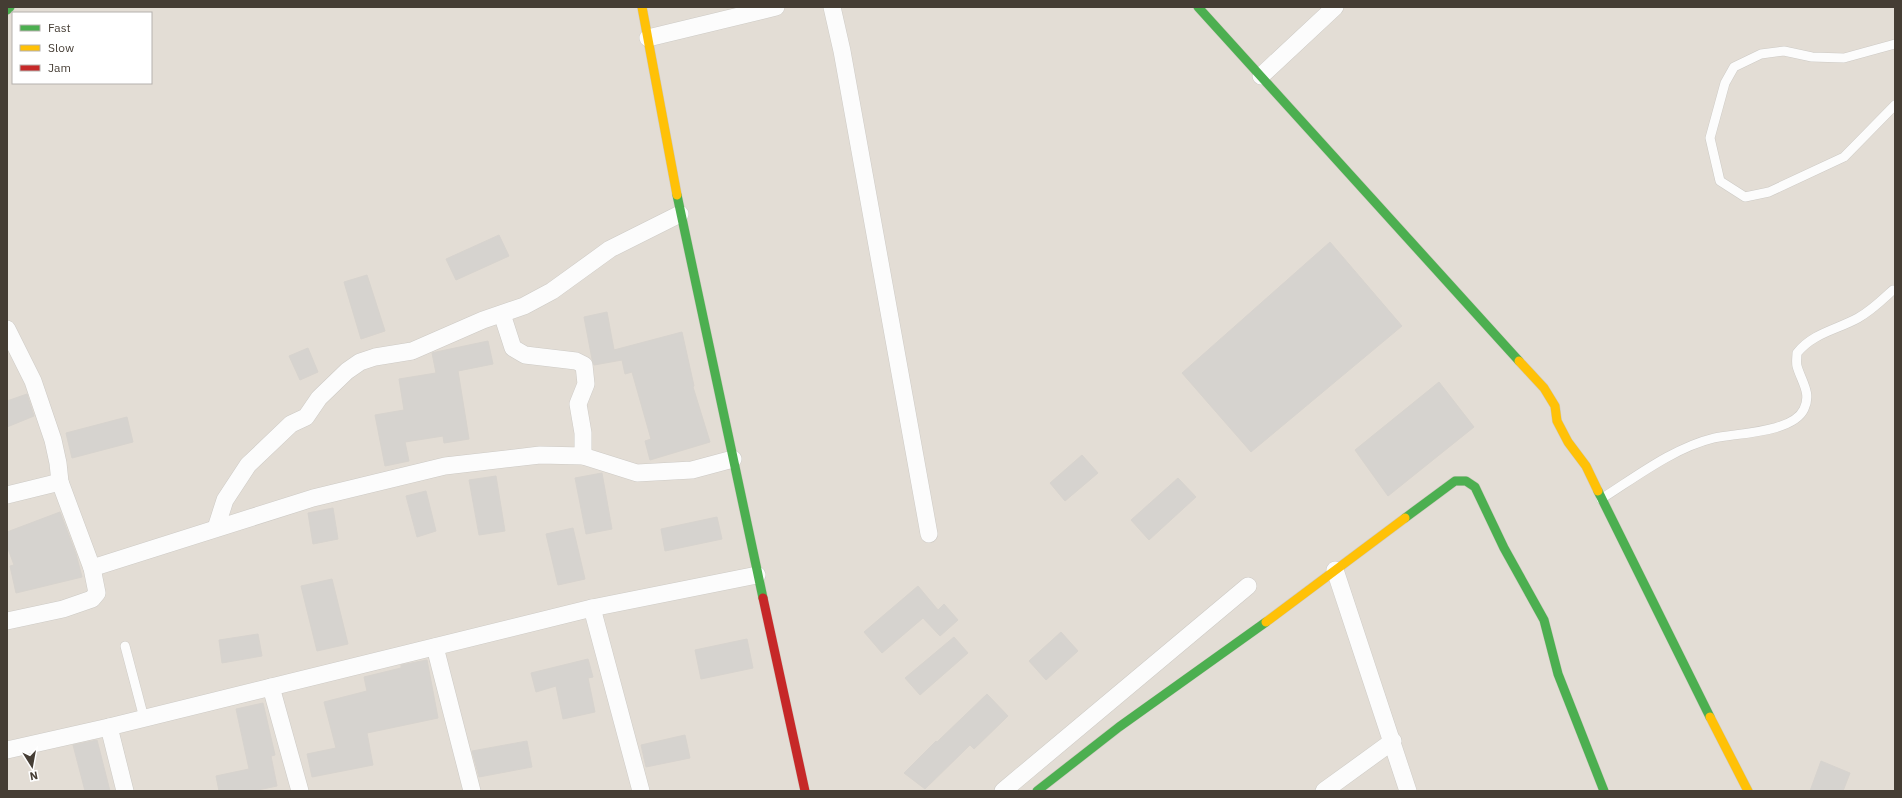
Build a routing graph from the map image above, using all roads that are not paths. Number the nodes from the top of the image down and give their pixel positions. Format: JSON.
{"nodes":[{"id":1,"x":10,"y":7,"type":"edge"},
{"id":2,"x":642,"y":7,"type":"edge"},
{"id":3,"x":776,"y":7,"type":"edge"},
{"id":4,"x":832,"y":7,"type":"edge"},
{"id":5,"x":1198,"y":7,"type":"edge"},
{"id":6,"x":1335,"y":7,"type":"edge"},
{"id":7,"x":7,"y":10,"type":"edge"},
{"id":8,"x":648,"y":38,"type":"junction"},
{"id":9,"x":1895,"y":44,"type":"edge"},
{"id":10,"x":1261,"y":76,"type":"junction"},
{"id":11,"x":1895,"y":105,"type":"edge"},
{"id":12,"x":680,"y":214,"type":"junction"},
{"id":13,"x":1893,"y":290,"type":"dead end"},
{"id":14,"x":502,"y":314,"type":"junction"},
{"id":15,"x":7,"y":329,"type":"edge"},
{"id":16,"x":583,"y":456,"type":"junction"},
{"id":17,"x":733,"y":459,"type":"junction"},
{"id":18,"x":60,"y":482,"type":"junction"},
{"id":19,"x":7,"y":495,"type":"edge"},
{"id":20,"x":1601,"y":499,"type":"junction"},
{"id":21,"x":216,"y":528,"type":"junction"},
{"id":22,"x":929,"y":534,"type":"dead end"},
{"id":23,"x":92,"y":568,"type":"junction"},
{"id":24,"x":1336,"y":570,"type":"junction"},
{"id":25,"x":757,"y":575,"type":"junction"},
{"id":26,"x":1248,"y":586,"type":"dead end"},
{"id":27,"x":592,"y":608,"type":"junction"},
{"id":28,"x":7,"y":621,"type":"edge"},
{"id":29,"x":125,"y":646,"type":"dead end"},
{"id":30,"x":435,"y":646,"type":"junction"},
{"id":31,"x":271,"y":687,"type":"junction"},
{"id":32,"x":144,"y":718,"type":"junction"},
{"id":33,"x":109,"y":727,"type":"junction"},
{"id":34,"x":1393,"y":741,"type":"junction"},
{"id":35,"x":7,"y":750,"type":"edge"},
{"id":36,"x":125,"y":791,"type":"edge"},
{"id":37,"x":300,"y":791,"type":"edge"},
{"id":38,"x":472,"y":791,"type":"edge"},
{"id":39,"x":641,"y":791,"type":"edge"},
{"id":40,"x":804,"y":791,"type":"edge"},
{"id":41,"x":1003,"y":791,"type":"edge"},
{"id":42,"x":1037,"y":791,"type":"edge"},
{"id":43,"x":1324,"y":791,"type":"edge"},
{"id":44,"x":1408,"y":791,"type":"edge"},
{"id":45,"x":1604,"y":791,"type":"edge"},
{"id":46,"x":1748,"y":791,"type":"edge"}],
"edges":[{"from":1,"to":7,"type":"main road"},
{"from":2,"to":8,"type":"main road"},
{"from":3,"to":8,"type":"street"},
{"from":4,"to":22,"type":"street"},
{"from":5,"to":10,"type":"main road"},
{"from":6,"to":10,"type":"street"},
{"from":8,"to":12,"type":"main road"},
{"from":9,"to":11,"type":"lane"},
{"from":10,"to":20,"type":"main road"},
{"from":12,"to":14,"type":"street"},
{"from":12,"to":17,"type":"main road"},
{"from":13,"to":20,"type":"lane"},
{"from":14,"to":16,"type":"street"},
{"from":14,"to":21,"type":"street"},
{"from":15,"to":18,"type":"street"},
{"from":16,"to":17,"type":"street"},
{"from":16,"to":21,"type":"street"},
{"from":17,"to":25,"type":"main road"},
{"from":18,"to":19,"type":"street"},
{"from":18,"to":23,"type":"street"},
{"from":20,"to":46,"type":"main road"},
{"from":21,"to":23,"type":"street"},
{"from":23,"to":28,"type":"street"},
{"from":24,"to":34,"type":"street"},
{"from":24,"to":42,"type":"main road"},
{"from":24,"to":45,"type":"main road"},
{"from":25,"to":27,"type":"street"},
{"from":25,"to":40,"type":"main road"},
{"from":26,"to":41,"type":"street"},
{"from":27,"to":30,"type":"street"},
{"from":27,"to":39,"type":"street"},
{"from":29,"to":32,"type":"lane"},
{"from":30,"to":31,"type":"street"},
{"from":30,"to":38,"type":"street"},
{"from":31,"to":32,"type":"street"},
{"from":31,"to":37,"type":"street"},
{"from":32,"to":33,"type":"street"},
{"from":33,"to":35,"type":"street"},
{"from":33,"to":36,"type":"street"},
{"from":34,"to":43,"type":"street"},
{"from":34,"to":44,"type":"street"}]}
